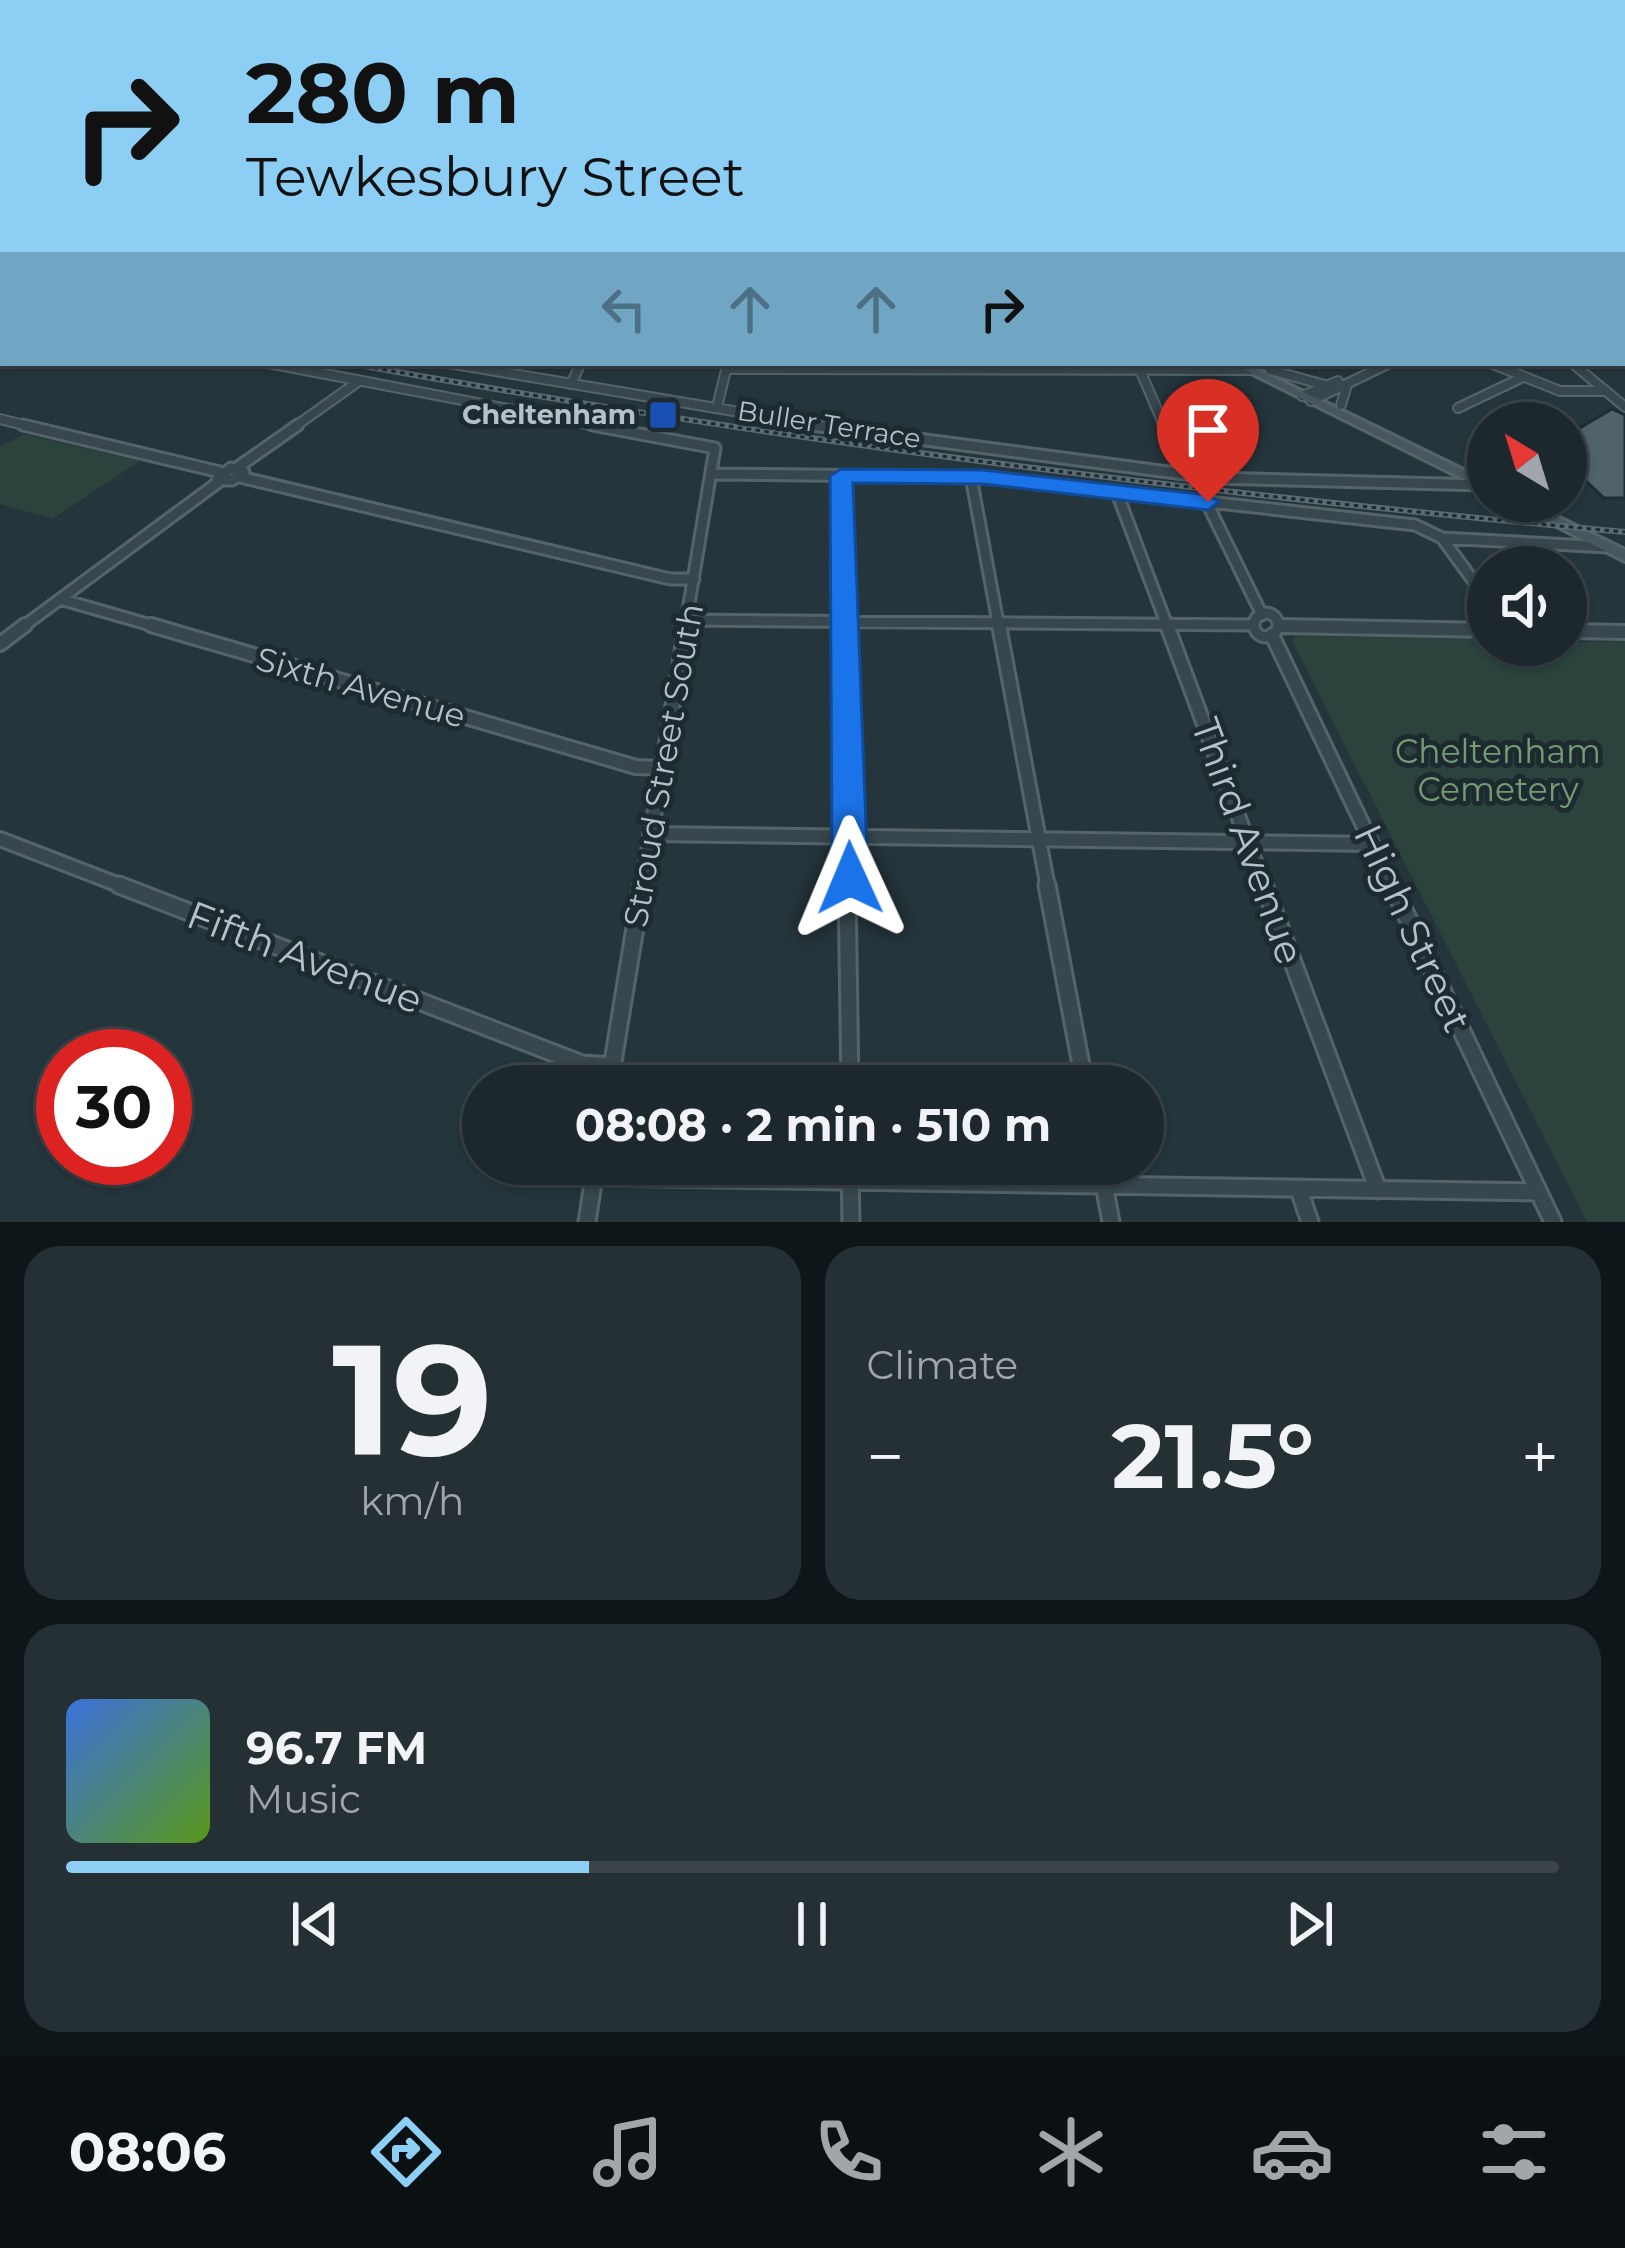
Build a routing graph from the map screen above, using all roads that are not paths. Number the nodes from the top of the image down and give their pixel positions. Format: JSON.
{"nodes":[{"id":1,"x":283,"y":366,"type":"edge"},
{"id":2,"x":466,"y":366,"type":"edge"},
{"id":3,"x":580,"y":366,"type":"edge"},
{"id":4,"x":727,"y":366,"type":"edge"},
{"id":5,"x":1253,"y":366,"type":"edge"},
{"id":6,"x":1370,"y":366,"type":"edge"},
{"id":7,"x":1384,"y":366,"type":"edge"},
{"id":8,"x":1497,"y":366,"type":"edge"},
{"id":9,"x":1576,"y":366,"type":"edge"},
{"id":10,"x":1139,"y":368,"type":"edge"},
{"id":11,"x":1523,"y":377,"type":"junction"},
{"id":12,"x":359,"y":381,"type":"junction"},
{"id":13,"x":1349,"y":382,"type":"junction"},
{"id":14,"x":571,"y":384,"type":"junction"},
{"id":15,"x":1606,"y":391,"type":"junction"},
{"id":16,"x":1315,"y":394,"type":"junction"},
{"id":17,"x":1341,"y":405,"type":"junction"},
{"id":18,"x":717,"y":407,"type":"junction"},
{"id":19,"x":1625,"y":407,"type":"edge"},
{"id":20,"x":1458,"y":408,"type":"dead end"},
{"id":21,"x":0,"y":419,"type":"edge"},
{"id":22,"x":1437,"y":462,"type":"junction"},
{"id":23,"x":239,"y":472,"type":"junction"},
{"id":24,"x":1185,"y":473,"type":"junction"},
{"id":25,"x":1467,"y":473,"type":"edge"},
{"id":26,"x":713,"y":474,"type":"junction"},
{"id":27,"x":1467,"y":475,"type":"edge"},
{"id":28,"x":220,"y":476,"type":"junction"},
{"id":29,"x":841,"y":476,"type":"junction"},
{"id":30,"x":971,"y":477,"type":"junction"},
{"id":31,"x":1428,"y":482,"type":"junction"},
{"id":32,"x":1467,"y":483,"type":"edge"},
{"id":33,"x":1118,"y":493,"type":"junction"},
{"id":34,"x":1208,"y":502,"type":"junction"},
{"id":35,"x":1557,"y":522,"type":"edge"},
{"id":36,"x":1572,"y":522,"type":"edge"},
{"id":37,"x":1442,"y":538,"type":"junction"},
{"id":38,"x":1608,"y":547,"type":"junction"},
{"id":39,"x":1625,"y":551,"type":"edge"},
{"id":40,"x":1467,"y":572,"type":"edge"},
{"id":41,"x":694,"y":579,"type":"junction"},
{"id":42,"x":60,"y":599,"type":"junction"},
{"id":43,"x":1262,"y":614,"type":"junction"},
{"id":44,"x":687,"y":620,"type":"junction"},
{"id":45,"x":843,"y":621,"type":"junction"},
{"id":46,"x":997,"y":622,"type":"junction"},
{"id":47,"x":1168,"y":624,"type":"junction"},
{"id":48,"x":1252,"y":625,"type":"junction"},
{"id":49,"x":1277,"y":630,"type":"junction"},
{"id":50,"x":1467,"y":630,"type":"edge"},
{"id":51,"x":1587,"y":631,"type":"edge"},
{"id":52,"x":1625,"y":632,"type":"edge"},
{"id":53,"x":0,"y":644,"type":"edge"},
{"id":54,"x":662,"y":768,"type":"junction"},
{"id":55,"x":650,"y":834,"type":"junction"},
{"id":56,"x":850,"y":836,"type":"junction"},
{"id":57,"x":1037,"y":838,"type":"junction"},
{"id":58,"x":0,"y":839,"type":"edge"},
{"id":59,"x":1249,"y":842,"type":"junction"},
{"id":60,"x":1372,"y":844,"type":"junction"},
{"id":61,"x":597,"y":1065,"type":"edge"},
{"id":62,"x":612,"y":1065,"type":"edge"},
{"id":63,"x":850,"y":1065,"type":"edge"},
{"id":64,"x":1081,"y":1065,"type":"edge"},
{"id":65,"x":1164,"y":1179,"type":"edge"},
{"id":66,"x":593,"y":1185,"type":"edge"},
{"id":67,"x":850,"y":1185,"type":"edge"},
{"id":68,"x":1104,"y":1185,"type":"edge"},
{"id":69,"x":1299,"y":1190,"type":"junction"},
{"id":70,"x":1378,"y":1190,"type":"junction"},
{"id":71,"x":1538,"y":1192,"type":"junction"},
{"id":72,"x":587,"y":1222,"type":"edge"},
{"id":73,"x":850,"y":1222,"type":"edge"},
{"id":74,"x":1111,"y":1222,"type":"edge"},
{"id":75,"x":1310,"y":1222,"type":"edge"},
{"id":76,"x":1553,"y":1222,"type":"edge"}],
"edges":[{"from":1,"to":12,"type":"street"},
{"from":2,"to":14,"type":"street","name":"Buller Terrace"},
{"from":3,"to":14,"type":"street"},
{"from":4,"to":10,"type":"street"},
{"from":4,"to":18,"type":"street"},
{"from":5,"to":10,"type":"street"},
{"from":5,"to":16,"type":"main road"},
{"from":5,"to":16,"type":"main road"},
{"from":6,"to":16,"type":"street"},
{"from":7,"to":13,"type":"street"},
{"from":8,"to":11,"type":"street"},
{"from":9,"to":15,"type":"street"},
{"from":10,"to":24,"type":"street"},
{"from":11,"to":15,"type":"street"},
{"from":11,"to":20,"type":"street"},
{"from":12,"to":23,"type":"street"},
{"from":12,"to":26,"type":"street","name":"Stroud Street South"},
{"from":13,"to":16,"type":"street"},
{"from":13,"to":17,"type":"street"},
{"from":14,"to":18,"type":"street","name":"Buller Terrace"},
{"from":15,"to":19,"type":"street"},
{"from":16,"to":17,"type":"main road"},
{"from":16,"to":22,"type":"main road"},
{"from":17,"to":25,"type":"main road"},
{"from":18,"to":24,"type":"street","name":"Buller Terrace"},
{"from":21,"to":28,"type":"street"},
{"from":22,"to":27,"type":"main road"},
{"from":22,"to":31,"type":"street"},
{"from":23,"to":28,"type":"street"},
{"from":23,"to":41,"type":"street"},
{"from":24,"to":31,"type":"street","name":"Buller Terrace"},
{"from":26,"to":29,"type":"street"},
{"from":26,"to":41,"type":"street","name":"Stroud Street South"},
{"from":28,"to":42,"type":"street"},
{"from":29,"to":30,"type":"street"},
{"from":29,"to":45,"type":"street"},
{"from":30,"to":33,"type":"street"},
{"from":30,"to":46,"type":"street"},
{"from":31,"to":32,"type":"street","name":"Buller Terrace"},
{"from":33,"to":34,"type":"street"},
{"from":33,"to":47,"type":"street","name":"Third Avenue"},
{"from":34,"to":37,"type":"street"},
{"from":34,"to":43,"type":"street"},
{"from":35,"to":38,"type":"main road"},
{"from":36,"to":39,"type":"main road"},
{"from":37,"to":38,"type":"street"},
{"from":37,"to":40,"type":"street"},
{"from":38,"to":39,"type":"main road"},
{"from":41,"to":44,"type":"street","name":"Stroud Street South"},
{"from":42,"to":53,"type":"street"},
{"from":42,"to":54,"type":"street","name":"Sixth Avenue"},
{"from":43,"to":48,"type":"street"},
{"from":43,"to":49,"type":"street"},
{"from":44,"to":45,"type":"street"},
{"from":44,"to":54,"type":"street","name":"Stroud Street South"},
{"from":45,"to":46,"type":"street"},
{"from":45,"to":56,"type":"street"},
{"from":46,"to":47,"type":"street"},
{"from":46,"to":57,"type":"street"},
{"from":47,"to":48,"type":"street"},
{"from":47,"to":59,"type":"street","name":"Third Avenue"},
{"from":48,"to":49,"type":"street"},
{"from":49,"to":50,"type":"street"},
{"from":49,"to":60,"type":"street","name":"High Street"},
{"from":51,"to":52,"type":"street"},
{"from":54,"to":55,"type":"street","name":"Stroud Street South"},
{"from":55,"to":56,"type":"street"},
{"from":55,"to":62,"type":"street","name":"Stroud Street South"},
{"from":56,"to":57,"type":"street"},
{"from":56,"to":63,"type":"street"},
{"from":57,"to":59,"type":"street"},
{"from":57,"to":64,"type":"street"},
{"from":58,"to":61,"type":"street","name":"Fifth Avenue"},
{"from":59,"to":60,"type":"street"},
{"from":59,"to":70,"type":"street","name":"Third Avenue"},
{"from":60,"to":71,"type":"street","name":"High Street"},
{"from":65,"to":69,"type":"street"},
{"from":66,"to":72,"type":"street"},
{"from":67,"to":73,"type":"street"},
{"from":68,"to":74,"type":"street"},
{"from":69,"to":70,"type":"street"},
{"from":69,"to":75,"type":"street"},
{"from":70,"to":71,"type":"street"},
{"from":71,"to":76,"type":"street","name":"High Street"}]}
